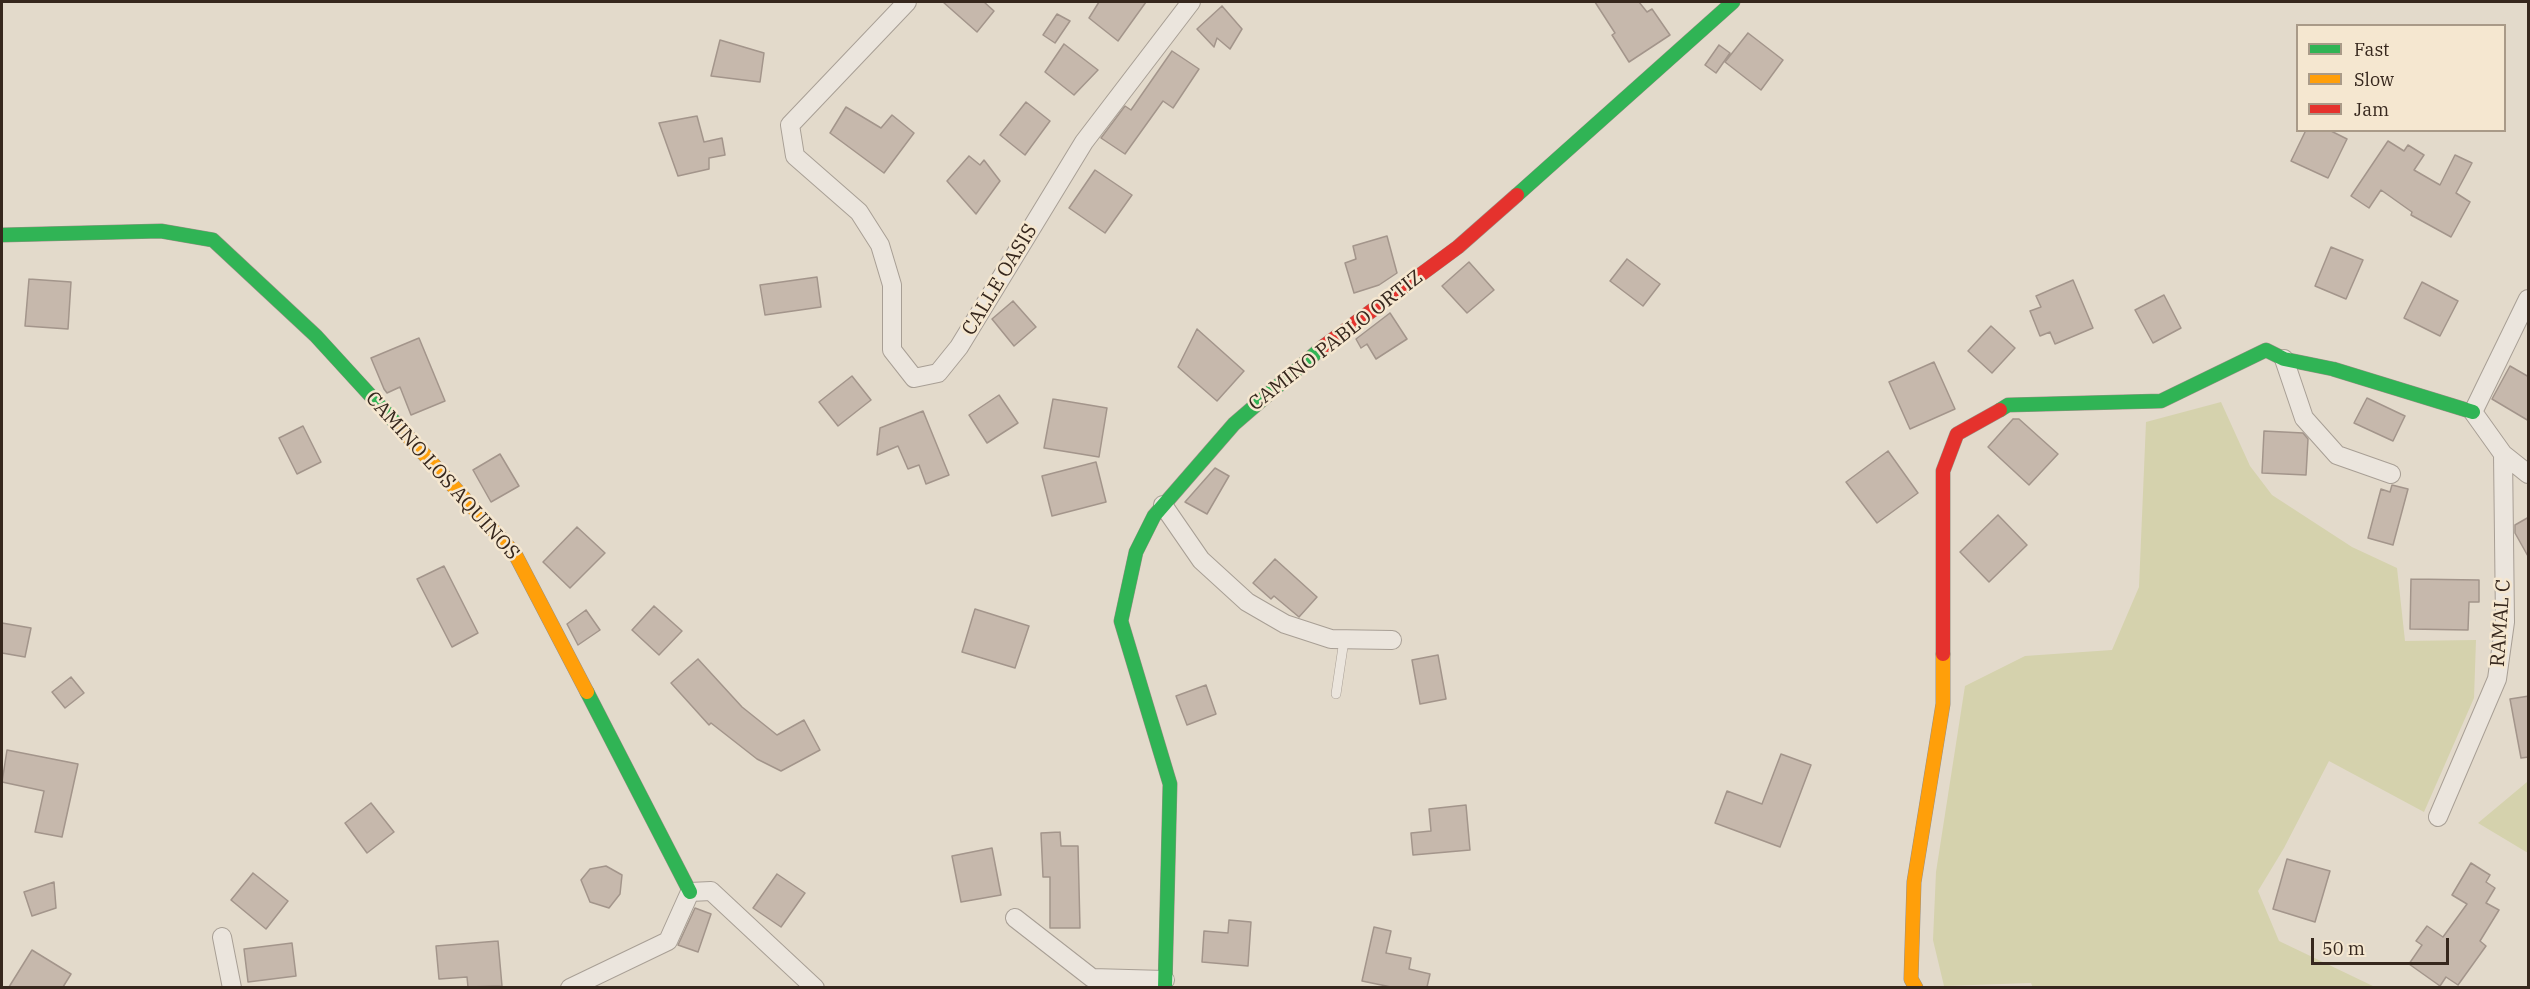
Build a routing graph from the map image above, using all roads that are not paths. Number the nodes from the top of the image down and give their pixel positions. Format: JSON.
{"nodes":[{"id":1,"x":907,"y":2,"type":"edge"},
{"id":2,"x":1191,"y":2,"type":"edge"},
{"id":3,"x":1733,"y":2,"type":"edge"},
{"id":4,"x":2,"y":235,"type":"edge"},
{"id":5,"x":2529,"y":299,"type":"edge"},
{"id":6,"x":2284,"y":359,"type":"junction"},
{"id":7,"x":2473,"y":412,"type":"junction"},
{"id":8,"x":2503,"y":454,"type":"junction"},
{"id":9,"x":2391,"y":474,"type":"dead end"},
{"id":10,"x":2529,"y":474,"type":"edge"},
{"id":11,"x":1163,"y":506,"type":"junction"},
{"id":12,"x":1344,"y":640,"type":"junction"},
{"id":13,"x":1392,"y":640,"type":"dead end"},
{"id":14,"x":1336,"y":694,"type":"dead end"},
{"id":15,"x":2438,"y":817,"type":"dead end"},
{"id":16,"x":690,"y":892,"type":"junction"},
{"id":17,"x":1015,"y":918,"type":"dead end"},
{"id":18,"x":222,"y":937,"type":"dead end"},
{"id":19,"x":1165,"y":984,"type":"edge"},
{"id":20,"x":232,"y":987,"type":"edge"},
{"id":21,"x":570,"y":987,"type":"edge"},
{"id":22,"x":815,"y":987,"type":"edge"},
{"id":23,"x":1916,"y":987,"type":"edge"}],
"edges":[{"from":1,"to":2,"type":"street","name":"CALLE OASIS"},
{"from":3,"to":11,"type":"street","name":"CAMINO PABLO ORTIZ"},
{"from":4,"to":16,"type":"street","name":"CAMINO LOS AQUINOS"},
{"from":5,"to":7,"type":"street"},
{"from":6,"to":7,"type":"street"},
{"from":6,"to":9,"type":"street"},
{"from":6,"to":23,"type":"street"},
{"from":7,"to":8,"type":"street"},
{"from":8,"to":10,"type":"street"},
{"from":8,"to":15,"type":"street","name":"RAMAL C"},
{"from":11,"to":12,"type":"street"},
{"from":11,"to":19,"type":"street","name":"CAMINO PABLO ORTIZ"},
{"from":12,"to":13,"type":"street"},
{"from":12,"to":14,"type":"lane"},
{"from":16,"to":21,"type":"street"},
{"from":16,"to":22,"type":"street"},
{"from":17,"to":19,"type":"street"},
{"from":18,"to":20,"type":"street"}]}
